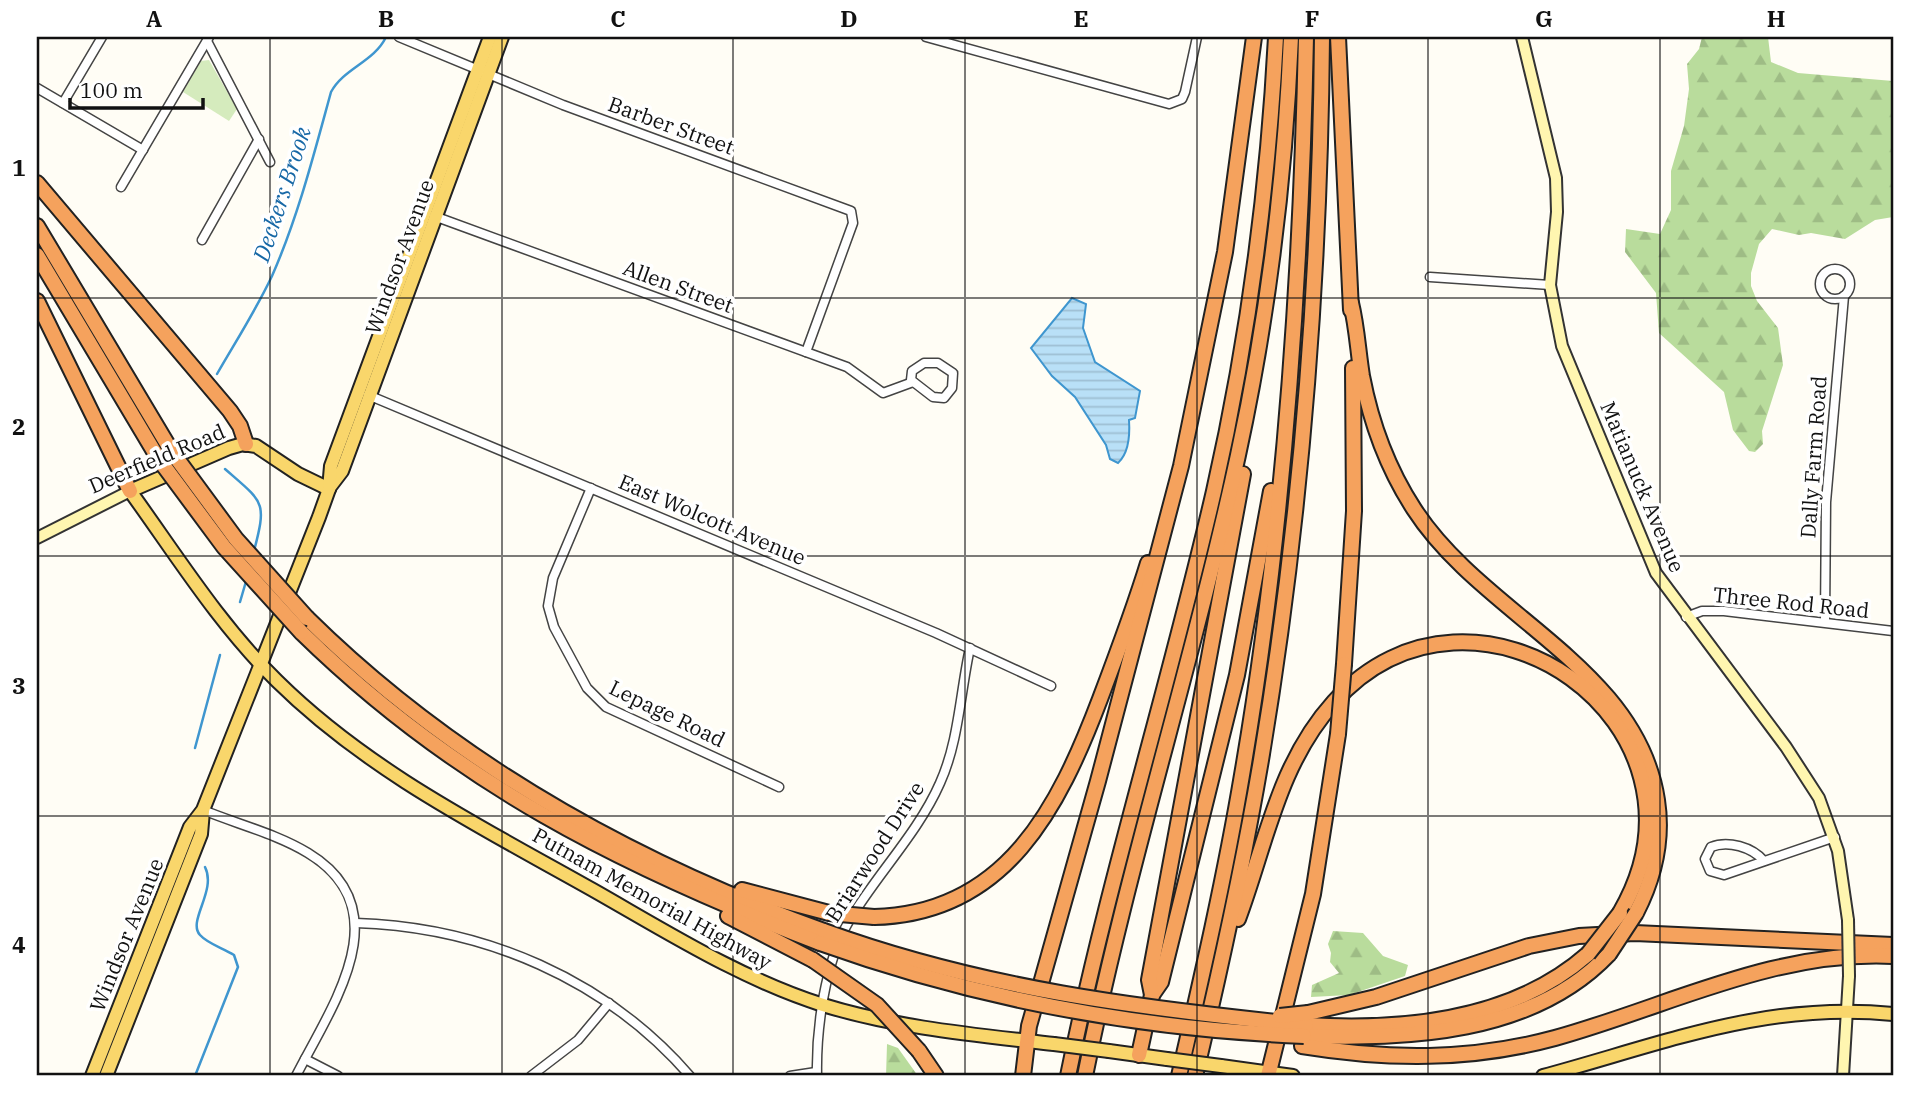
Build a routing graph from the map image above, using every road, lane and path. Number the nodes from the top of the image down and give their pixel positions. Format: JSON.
{"nodes":[{"id":1,"x":102,"y":37,"type":"edge"},
{"id":2,"x":399,"y":37,"type":"edge"},
{"id":3,"x":490,"y":37,"type":"edge"},
{"id":4,"x":502,"y":37,"type":"edge"},
{"id":5,"x":926,"y":37,"type":"edge"},
{"id":6,"x":1197,"y":37,"type":"edge"},
{"id":7,"x":1254,"y":37,"type":"edge"},
{"id":8,"x":1276,"y":37,"type":"edge"},
{"id":9,"x":1292,"y":37,"type":"edge"},
{"id":10,"x":1306,"y":37,"type":"edge"},
{"id":11,"x":1322,"y":37,"type":"edge"},
{"id":12,"x":1338,"y":37,"type":"edge"},
{"id":13,"x":1522,"y":37,"type":"edge"},
{"id":14,"x":208,"y":39,"type":"edge"},
{"id":15,"x":482,"y":71,"type":"junction"},
{"id":16,"x":37,"y":88,"type":"edge"},
{"id":17,"x":63,"y":103,"type":"junction"},
{"id":18,"x":259,"y":138,"type":"junction"},
{"id":19,"x":143,"y":150,"type":"junction"},
{"id":20,"x":270,"y":162,"type":"dead end"},
{"id":21,"x":37,"y":183,"type":"edge"},
{"id":22,"x":121,"y":187,"type":"dead end"},
{"id":23,"x":430,"y":214,"type":"junction"},
{"id":24,"x":37,"y":226,"type":"edge"},
{"id":25,"x":202,"y":240,"type":"dead end"},
{"id":26,"x":37,"y":254,"type":"edge"},
{"id":27,"x":1298,"y":274,"type":"junction"},
{"id":28,"x":1430,"y":277,"type":"dead end"},
{"id":29,"x":1550,"y":285,"type":"junction"},
{"id":30,"x":1844,"y":296,"type":"dead end"},
{"id":31,"x":37,"y":301,"type":"edge"},
{"id":32,"x":1351,"y":303,"type":"junction"},
{"id":33,"x":806,"y":352,"type":"junction"},
{"id":34,"x":1258,"y":352,"type":"junction"},
{"id":35,"x":913,"y":382,"type":"junction"},
{"id":36,"x":364,"y":394,"type":"junction"},
{"id":37,"x":246,"y":444,"type":"junction"},
{"id":38,"x":1184,"y":448,"type":"junction"},
{"id":39,"x":165,"y":455,"type":"junction"},
{"id":40,"x":591,"y":488,"type":"junction"},
{"id":41,"x":329,"y":489,"type":"junction"},
{"id":42,"x":130,"y":491,"type":"junction"},
{"id":43,"x":37,"y":538,"type":"edge"},
{"id":44,"x":1686,"y":617,"type":"junction"},
{"id":45,"x":1825,"y":621,"type":"junction"},
{"id":46,"x":1893,"y":631,"type":"edge"},
{"id":47,"x":970,"y":648,"type":"junction"},
{"id":48,"x":262,"y":665,"type":"junction"},
{"id":49,"x":1051,"y":686,"type":"dead end"},
{"id":50,"x":779,"y":787,"type":"dead end"},
{"id":51,"x":203,"y":810,"type":"junction"},
{"id":52,"x":1835,"y":837,"type":"junction"},
{"id":53,"x":629,"y":855,"type":"junction"},
{"id":54,"x":1764,"y":861,"type":"junction"},
{"id":55,"x":356,"y":923,"type":"junction"},
{"id":56,"x":822,"y":937,"type":"junction"},
{"id":57,"x":1893,"y":945,"type":"edge"},
{"id":58,"x":1224,"y":949,"type":"junction"},
{"id":59,"x":1893,"y":956,"type":"edge"},
{"id":60,"x":1152,"y":995,"type":"junction"},
{"id":61,"x":609,"y":1003,"type":"junction"},
{"id":62,"x":824,"y":1005,"type":"junction"},
{"id":63,"x":1847,"y":1011,"type":"junction"},
{"id":64,"x":1893,"y":1014,"type":"edge"},
{"id":65,"x":1305,"y":1030,"type":"junction"},
{"id":66,"x":1025,"y":1041,"type":"junction"},
{"id":67,"x":1139,"y":1055,"type":"junction"},
{"id":68,"x":304,"y":1059,"type":"junction"},
{"id":69,"x":816,"y":1074,"type":"edge"},
{"id":70,"x":98,"y":1075,"type":"edge"},
{"id":71,"x":1268,"y":1075,"type":"edge"},
{"id":72,"x":296,"y":1076,"type":"edge"},
{"id":73,"x":338,"y":1076,"type":"edge"},
{"id":74,"x":531,"y":1076,"type":"edge"},
{"id":75,"x":690,"y":1076,"type":"edge"},
{"id":76,"x":790,"y":1076,"type":"edge"},
{"id":77,"x":936,"y":1076,"type":"edge"},
{"id":78,"x":1023,"y":1076,"type":"edge"},
{"id":79,"x":1068,"y":1076,"type":"edge"},
{"id":80,"x":1085,"y":1076,"type":"edge"},
{"id":81,"x":1179,"y":1076,"type":"edge"},
{"id":82,"x":1195,"y":1076,"type":"edge"},
{"id":83,"x":1293,"y":1076,"type":"edge"},
{"id":84,"x":1543,"y":1076,"type":"edge"},
{"id":85,"x":1843,"y":1076,"type":"edge"}],
"edges":[{"from":1,"to":17,"type":"street"},
{"from":2,"to":15,"type":"street","name":"Barber Street"},
{"from":3,"to":15,"type":"main road","name":"Windsor Avenue"},
{"from":4,"to":15,"type":"main road","name":"Windsor Avenue"},
{"from":5,"to":6,"type":"street"},
{"from":7,"to":38,"type":"highway"},
{"from":8,"to":79,"type":"highway"},
{"from":9,"to":34,"type":"highway"},
{"from":10,"to":27,"type":"highway"},
{"from":11,"to":58,"type":"highway"},
{"from":12,"to":32,"type":"highway"},
{"from":13,"to":29,"type":"street","name":"Matianuck Avenue"},
{"from":14,"to":18,"type":"street"},
{"from":14,"to":19,"type":"street"},
{"from":15,"to":23,"type":"main road","name":"Windsor Avenue"},
{"from":15,"to":33,"type":"street","name":"Barber Street"},
{"from":16,"to":17,"type":"street"},
{"from":17,"to":19,"type":"street"},
{"from":18,"to":20,"type":"street"},
{"from":18,"to":25,"type":"street"},
{"from":19,"to":22,"type":"street"},
{"from":21,"to":37,"type":"highway"},
{"from":23,"to":33,"type":"street","name":"Allen Street"},
{"from":23,"to":36,"type":"main road","name":"Windsor Avenue"},
{"from":24,"to":39,"type":"highway"},
{"from":26,"to":39,"type":"highway"},
{"from":27,"to":60,"type":"highway"},
{"from":27,"to":81,"type":"highway"},
{"from":28,"to":29,"type":"street"},
{"from":29,"to":44,"type":"street","name":"Matianuck Avenue"},
{"from":30,"to":45,"type":"street","name":"Dally Farm Road"},
{"from":31,"to":42,"type":"highway"},
{"from":32,"to":65,"type":"highway","bridge":true},
{"from":32,"to":71,"type":"highway","bridge":true},
{"from":33,"to":35,"type":"street","name":"Allen Street"},
{"from":34,"to":60,"type":"highway"},
{"from":34,"to":80,"type":"highway"},
{"from":35,"to":35,"type":"street"},
{"from":36,"to":40,"type":"street","name":"East Wolcott Avenue"},
{"from":36,"to":41,"type":"main road","name":"Windsor Avenue"},
{"from":37,"to":41,"type":"main road","name":"Deerfield Road"},
{"from":37,"to":42,"type":"main road","name":"Deerfield Road"},
{"from":38,"to":53,"type":"highway","bridge":true},
{"from":38,"to":66,"type":"highway"},
{"from":39,"to":53,"type":"highway","bridge":true},
{"from":39,"to":53,"type":"highway","bridge":true},
{"from":40,"to":47,"type":"street","name":"East Wolcott Avenue"},
{"from":40,"to":50,"type":"street","name":"Lepage Road"},
{"from":41,"to":48,"type":"main road","name":"Windsor Avenue"},
{"from":42,"to":43,"type":"street","name":"Deerfield Road"},
{"from":42,"to":48,"type":"main road","name":"Putnam Memorial Highway"},
{"from":44,"to":45,"type":"street","name":"Three Rod Road"},
{"from":44,"to":52,"type":"street","name":"Matianuck Avenue"},
{"from":45,"to":46,"type":"street","name":"Three Rod Road"},
{"from":47,"to":49,"type":"street","name":"East Wolcott Avenue"},
{"from":47,"to":62,"type":"street","name":"Briarwood Drive"},
{"from":48,"to":51,"type":"main road","name":"Windsor Avenue"},
{"from":48,"to":62,"type":"main road","name":"Putnam Memorial Highway"},
{"from":51,"to":55,"type":"street"},
{"from":51,"to":70,"type":"main road","name":"Windsor Avenue"},
{"from":52,"to":54,"type":"street"},
{"from":52,"to":63,"type":"street","name":"Matianuck Avenue","bridge":true},
{"from":53,"to":56,"type":"highway"},
{"from":53,"to":77,"type":"highway","bridge":true},
{"from":54,"to":54,"type":"street"},
{"from":55,"to":61,"type":"street"},
{"from":55,"to":68,"type":"street"},
{"from":56,"to":65,"type":"highway","bridge":true},
{"from":56,"to":65,"type":"highway","bridge":true},
{"from":57,"to":65,"type":"highway"},
{"from":58,"to":65,"type":"highway","bridge":true},
{"from":58,"to":82,"type":"highway"},
{"from":59,"to":65,"type":"highway"},
{"from":60,"to":67,"type":"highway"},
{"from":61,"to":74,"type":"street"},
{"from":61,"to":75,"type":"street"},
{"from":62,"to":66,"type":"main road","name":"Putnam Memorial Highway"},
{"from":62,"to":69,"type":"street","name":"Briarwood Drive"},
{"from":63,"to":64,"type":"main road"},
{"from":63,"to":84,"type":"main road"},
{"from":63,"to":85,"type":"street","name":"Matianuck Avenue"},
{"from":66,"to":67,"type":"main road","name":"Putnam Memorial Highway","bridge":true},
{"from":66,"to":78,"type":"highway"},
{"from":67,"to":71,"type":"main road","name":"Putnam Memorial Highway","bridge":true},
{"from":68,"to":72,"type":"street"},
{"from":68,"to":73,"type":"street"},
{"from":69,"to":76,"type":"street"},
{"from":71,"to":83,"type":"main road","name":"Putnam Memorial Highway"}]}
